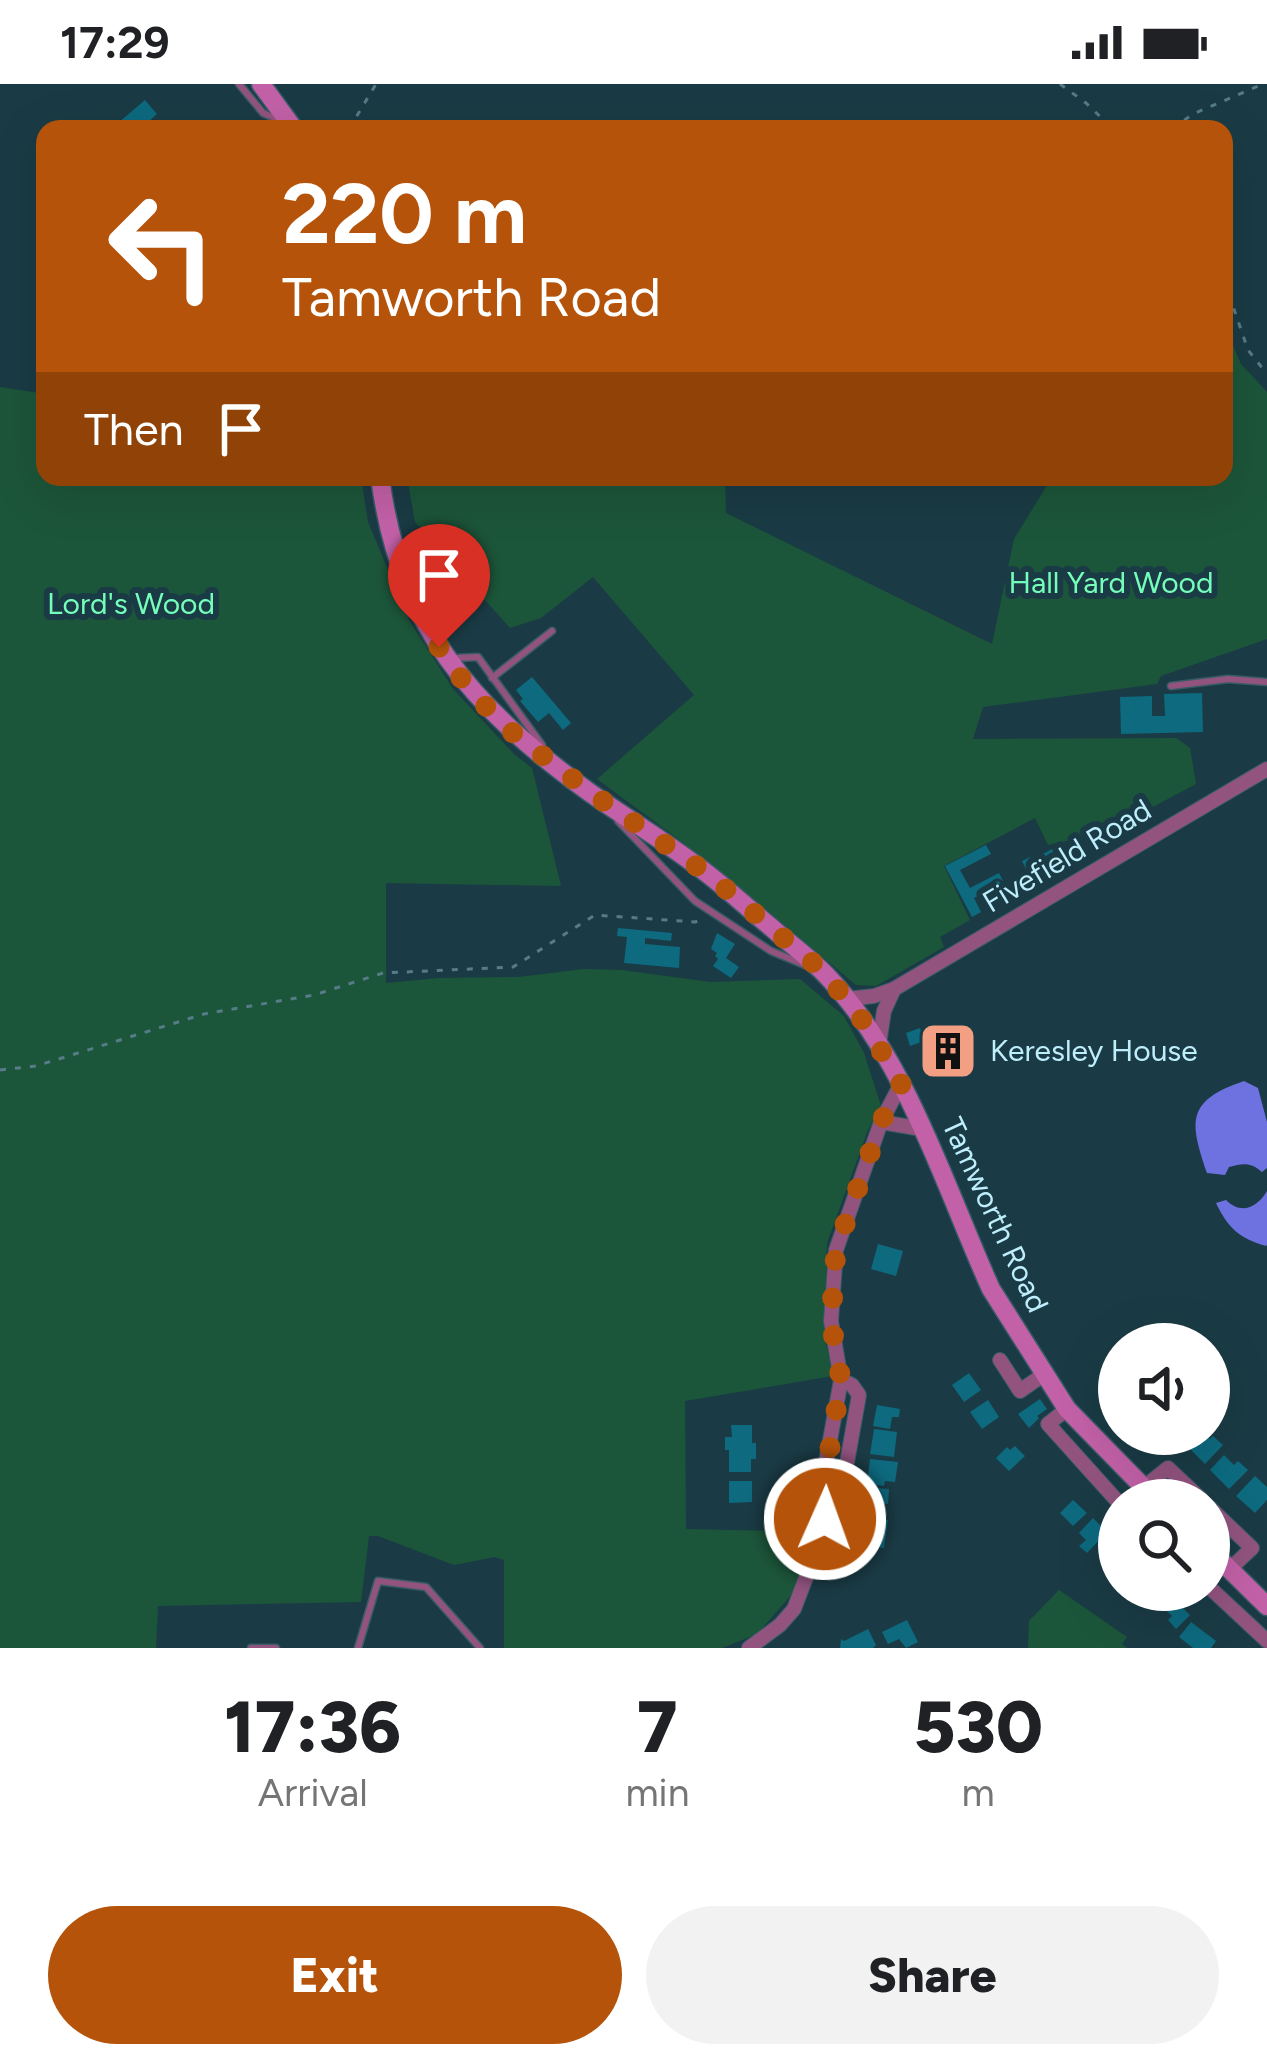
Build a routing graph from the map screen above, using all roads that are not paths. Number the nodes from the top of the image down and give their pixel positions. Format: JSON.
{"nodes":[{"id":1,"x":238,"y":84,"type":"edge"},
{"id":2,"x":261,"y":84,"type":"edge"},
{"id":3,"x":278,"y":120,"type":"edge"},
{"id":4,"x":288,"y":120,"type":"edge"},
{"id":5,"x":381,"y":486,"type":"edge"},
{"id":6,"x":552,"y":632,"type":"dead end"},
{"id":7,"x":447,"y":658,"type":"junction"},
{"id":8,"x":492,"y":678,"type":"junction"},
{"id":9,"x":1267,"y":682,"type":"edge"},
{"id":10,"x":1171,"y":686,"type":"dead end"},
{"id":11,"x":1267,"y":769,"type":"edge"},
{"id":12,"x":561,"y":771,"type":"junction"},
{"id":13,"x":590,"y":792,"type":"junction"},
{"id":14,"x":825,"y":973,"type":"junction"},
{"id":15,"x":894,"y":989,"type":"junction"},
{"id":16,"x":847,"y":999,"type":"junction"},
{"id":17,"x":879,"y":1044,"type":"junction"},
{"id":18,"x":901,"y":1084,"type":"junction"},
{"id":19,"x":881,"y":1122,"type":"junction"},
{"id":20,"x":922,"y":1129,"type":"junction"},
{"id":21,"x":1000,"y":1360,"type":"dead end"},
{"id":22,"x":1043,"y":1375,"type":"junction"},
{"id":23,"x":1066,"y":1409,"type":"junction"},
{"id":24,"x":1134,"y":1479,"type":"edge"},
{"id":25,"x":1098,"y":1480,"type":"edge"},
{"id":26,"x":1230,"y":1527,"type":"edge"},
{"id":27,"x":1230,"y":1569,"type":"joint"},
{"id":28,"x":1267,"y":1606,"type":"edge"},
{"id":29,"x":1230,"y":1607,"type":"edge"},
{"id":30,"x":1267,"y":1641,"type":"edge"},
{"id":31,"x":251,"y":1648,"type":"edge"},
{"id":32,"x":276,"y":1648,"type":"edge"},
{"id":33,"x":358,"y":1648,"type":"edge"},
{"id":34,"x":480,"y":1648,"type":"edge"},
{"id":35,"x":749,"y":1648,"type":"edge"}],
"edges":[{"from":1,"to":3,"type":"lane"},
{"from":2,"to":4,"type":"main road"},
{"from":5,"to":7,"type":"main road","name":"Tamworth Road"},
{"from":6,"to":8,"type":"lane"},
{"from":7,"to":8,"type":"lane"},
{"from":7,"to":12,"type":"main road","name":"Tamworth Road"},
{"from":8,"to":12,"type":"lane"},
{"from":9,"to":10,"type":"lane"},
{"from":11,"to":15,"type":"street","name":"Fivefield Road"},
{"from":12,"to":13,"type":"main road","name":"Tamworth Road"},
{"from":13,"to":14,"type":"main road","name":"Tamworth Road"},
{"from":13,"to":14,"type":"lane"},
{"from":14,"to":16,"type":"main road","name":"Tamworth Road"},
{"from":15,"to":16,"type":"street","name":"Fivefield Road"},
{"from":15,"to":17,"type":"street"},
{"from":16,"to":17,"type":"main road","name":"Tamworth Road"},
{"from":17,"to":18,"type":"main road","name":"Tamworth Road"},
{"from":18,"to":19,"type":"street"},
{"from":18,"to":20,"type":"main road","name":"Tamworth Road"},
{"from":19,"to":20,"type":"street"},
{"from":19,"to":35,"type":"street"},
{"from":20,"to":22,"type":"main road","name":"Tamworth Road"},
{"from":21,"to":22,"type":"street"},
{"from":22,"to":23,"type":"main road","name":"Tamworth Road"},
{"from":23,"to":24,"type":"main road","name":"Tamworth Road"},
{"from":23,"to":25,"type":"street"},
{"from":26,"to":27,"type":"street"},
{"from":27,"to":28,"type":"main road"},
{"from":29,"to":30,"type":"street"},
{"from":31,"to":32,"type":"lane"},
{"from":33,"to":34,"type":"lane"}]}
